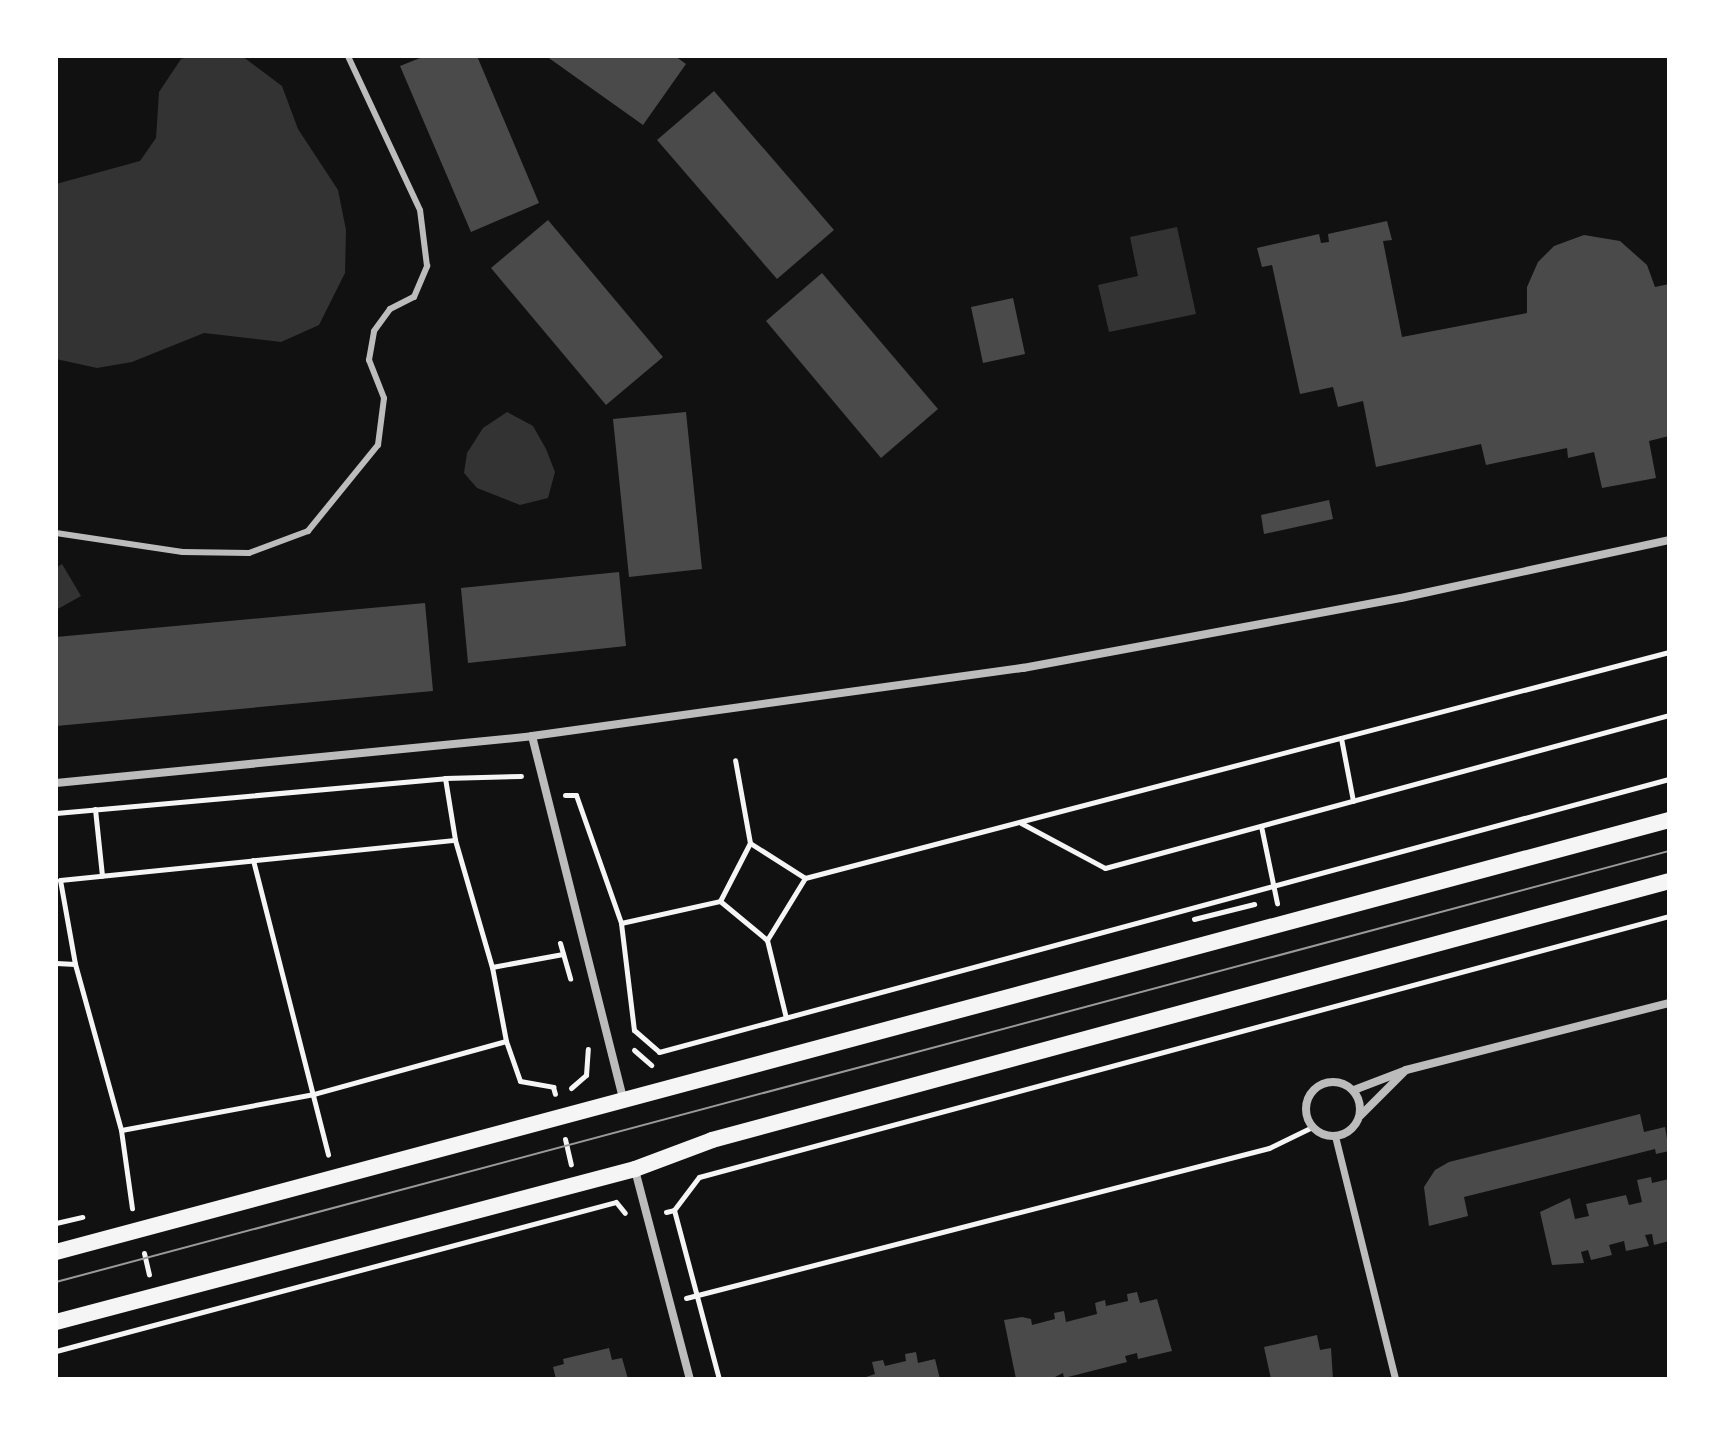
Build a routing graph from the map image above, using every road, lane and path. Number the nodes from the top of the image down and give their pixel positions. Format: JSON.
{"nodes":[{"id":1,"x":348,"y":56,"type":"edge"},
{"id":2,"x":56,"y":533,"type":"edge"},
{"id":3,"x":1669,"y":540,"type":"edge"},
{"id":4,"x":1669,"y":652,"type":"edge"},
{"id":5,"x":1669,"y":715,"type":"edge"},
{"id":6,"x":532,"y":736,"type":"junction"},
{"id":7,"x":1341,"y":738,"type":"junction"},
{"id":8,"x":735,"y":760,"type":"dead end"},
{"id":9,"x":445,"y":778,"type":"junction"},
{"id":10,"x":1669,"y":779,"type":"edge"},
{"id":11,"x":56,"y":783,"type":"edge"},
{"id":12,"x":547,"y":796,"type":"junction"},
{"id":13,"x":1353,"y":801,"type":"junction"},
{"id":14,"x":95,"y":809,"type":"junction"},
{"id":15,"x":56,"y":813,"type":"edge"},
{"id":16,"x":1669,"y":820,"type":"edge"},
{"id":17,"x":1020,"y":822,"type":"junction"},
{"id":18,"x":455,"y":840,"type":"junction"},
{"id":19,"x":750,"y":843,"type":"junction"},
{"id":20,"x":253,"y":860,"type":"junction"},
{"id":21,"x":102,"y":876,"type":"junction"},
{"id":22,"x":805,"y":878,"type":"junction"},
{"id":23,"x":1669,"y":881,"type":"edge"},
{"id":24,"x":720,"y":901,"type":"junction"},
{"id":25,"x":1669,"y":916,"type":"edge"},
{"id":26,"x":621,"y":923,"type":"junction"},
{"id":27,"x":560,"y":939,"type":"dead end"},
{"id":28,"x":767,"y":940,"type":"junction"},
{"id":29,"x":56,"y":963,"type":"edge"},
{"id":30,"x":75,"y":964,"type":"junction"},
{"id":31,"x":492,"y":967,"type":"junction"},
{"id":32,"x":1669,"y":1003,"type":"edge"},
{"id":33,"x":786,"y":1018,"type":"junction"},
{"id":34,"x":506,"y":1041,"type":"junction"},
{"id":35,"x":1406,"y":1070,"type":"junction"},
{"id":36,"x":553,"y":1087,"type":"dead end"},
{"id":37,"x":1354,"y":1090,"type":"junction"},
{"id":38,"x":314,"y":1094,"type":"junction"},
{"id":39,"x":623,"y":1097,"type":"junction"},
{"id":40,"x":1360,"y":1116,"type":"junction"},
{"id":41,"x":1312,"y":1127,"type":"junction"},
{"id":42,"x":1335,"y":1136,"type":"junction"},
{"id":43,"x":328,"y":1155,"type":"dead end"},
{"id":44,"x":635,"y":1169,"type":"junction"},
{"id":45,"x":674,"y":1210,"type":"junction"},
{"id":46,"x":648,"y":1217,"type":"junction"},
{"id":47,"x":56,"y":1252,"type":"edge"},
{"id":48,"x":698,"y":1295,"type":"junction"},
{"id":49,"x":670,"y":1302,"type":"junction"},
{"id":50,"x":56,"y":1322,"type":"edge"},
{"id":51,"x":56,"y":1351,"type":"edge"},
{"id":52,"x":690,"y":1379,"type":"edge"},
{"id":53,"x":719,"y":1379,"type":"edge"},
{"id":54,"x":1395,"y":1379,"type":"edge"}],
"edges":[{"from":1,"to":2,"type":"lane"},
{"from":3,"to":6,"type":"street"},
{"from":4,"to":7,"type":"path"},
{"from":5,"to":13,"type":"path"},
{"from":6,"to":11,"type":"street"},
{"from":6,"to":12,"type":"street"},
{"from":7,"to":13,"type":"path"},
{"from":7,"to":17,"type":"path"},
{"from":8,"to":19,"type":"path"},
{"from":9,"to":12,"type":"path"},
{"from":9,"to":14,"type":"path"},
{"from":9,"to":18,"type":"path"},
{"from":10,"to":33,"type":"path"},
{"from":12,"to":26,"type":"path"},
{"from":12,"to":39,"type":"street"},
{"from":13,"to":17,"type":"path"},
{"from":14,"to":15,"type":"path"},
{"from":14,"to":21,"type":"path"},
{"from":16,"to":39,"type":"main road"},
{"from":17,"to":22,"type":"path"},
{"from":18,"to":20,"type":"path"},
{"from":18,"to":31,"type":"path"},
{"from":19,"to":22,"type":"path"},
{"from":19,"to":24,"type":"path"},
{"from":20,"to":21,"type":"path"},
{"from":20,"to":38,"type":"path"},
{"from":21,"to":30,"type":"path"},
{"from":22,"to":28,"type":"path"},
{"from":23,"to":44,"type":"main road"},
{"from":24,"to":26,"type":"path"},
{"from":24,"to":28,"type":"path"},
{"from":25,"to":45,"type":"path"},
{"from":26,"to":33,"type":"path"},
{"from":27,"to":31,"type":"path"},
{"from":28,"to":33,"type":"path"},
{"from":29,"to":30,"type":"path"},
{"from":30,"to":38,"type":"path"},
{"from":31,"to":34,"type":"path"},
{"from":32,"to":35,"type":"street"},
{"from":34,"to":36,"type":"path"},
{"from":34,"to":38,"type":"path"},
{"from":35,"to":37,"type":"street"},
{"from":35,"to":40,"type":"street"},
{"from":37,"to":40,"type":"street"},
{"from":37,"to":41,"type":"street"},
{"from":38,"to":43,"type":"path"},
{"from":39,"to":47,"type":"main road"},
{"from":40,"to":42,"type":"street"},
{"from":41,"to":42,"type":"street"},
{"from":41,"to":48,"type":"path"},
{"from":42,"to":54,"type":"street"},
{"from":44,"to":46,"type":"street"},
{"from":44,"to":50,"type":"main road"},
{"from":45,"to":46,"type":"path"},
{"from":45,"to":48,"type":"path"},
{"from":46,"to":49,"type":"street"},
{"from":46,"to":51,"type":"path"},
{"from":48,"to":49,"type":"path"},
{"from":48,"to":53,"type":"path"},
{"from":49,"to":52,"type":"street"}]}
